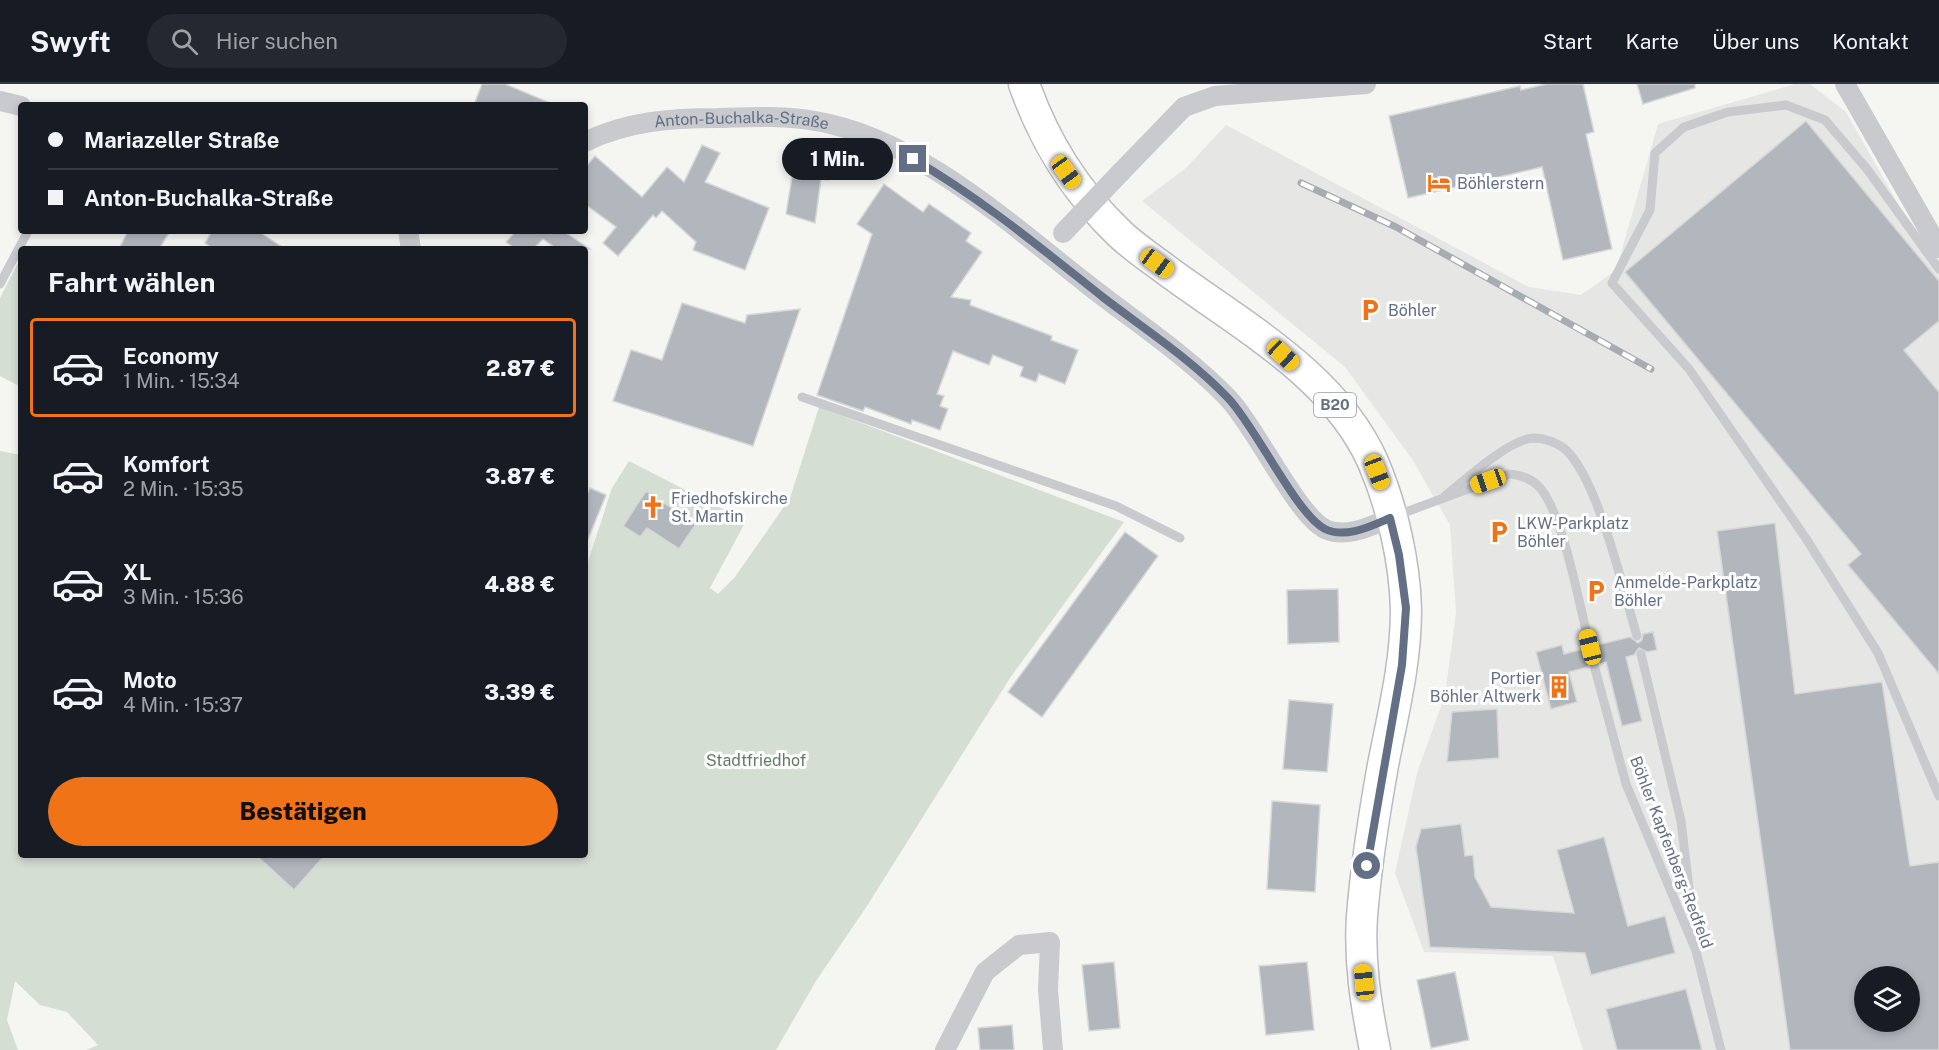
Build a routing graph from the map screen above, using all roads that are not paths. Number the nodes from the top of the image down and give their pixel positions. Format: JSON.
{"nodes":[{"id":1,"x":1024,"y":84,"type":"edge"},
{"id":2,"x":1366,"y":84,"type":"edge"},
{"id":3,"x":1845,"y":84,"type":"edge"},
{"id":4,"x":0,"y":101,"type":"edge"},
{"id":5,"x":18,"y":105,"type":"edge"},
{"id":6,"x":588,"y":141,"type":"edge"},
{"id":7,"x":1939,"y":248,"type":"edge"},
{"id":8,"x":18,"y":250,"type":"edge"},
{"id":9,"x":1046,"y":252,"type":"junction"},
{"id":10,"x":1939,"y":270,"type":"edge"},
{"id":11,"x":0,"y":284,"type":"edge"},
{"id":12,"x":802,"y":397,"type":"dead end"},
{"id":13,"x":1445,"y":496,"type":"junction"},
{"id":14,"x":1390,"y":518,"type":"junction"},
{"id":15,"x":1180,"y":538,"type":"dead end"},
{"id":16,"x":1637,"y":636,"type":"dead end"},
{"id":17,"x":1590,"y":647,"type":"dead end"},
{"id":18,"x":1641,"y":654,"type":"dead end"},
{"id":19,"x":1594,"y":665,"type":"dead end"},
{"id":20,"x":1939,"y":796,"type":"edge"},
{"id":21,"x":1696,"y":951,"type":"junction"},
{"id":22,"x":945,"y":1050,"type":"edge"},
{"id":23,"x":1053,"y":1050,"type":"edge"},
{"id":24,"x":1376,"y":1050,"type":"edge"},
{"id":25,"x":1721,"y":1050,"type":"edge"}],
"edges":[{"from":1,"to":14,"type":"main road","number":"B20"},
{"from":2,"to":9,"type":"street","bridge":true},
{"from":3,"to":7,"type":"street"},
{"from":4,"to":5,"type":"street"},
{"from":6,"to":9,"type":"street","name":"Anton-Buchalka-Straße"},
{"from":8,"to":11,"type":"lane"},
{"from":9,"to":14,"type":"street","name":"Anton-Buchalka-Straße"},
{"from":10,"to":20,"type":"lane"},
{"from":12,"to":15,"type":"lane"},
{"from":13,"to":14,"type":"lane"},
{"from":13,"to":16,"type":"lane"},
{"from":13,"to":17,"type":"lane"},
{"from":14,"to":24,"type":"main road","number":"B20"},
{"from":18,"to":21,"type":"lane"},
{"from":19,"to":21,"type":"lane","name":"Böhler Kapfenberg-Redfeld"},
{"from":21,"to":25,"type":"lane","name":"Böhler Kapfenberg-Redfeld"},
{"from":22,"to":23,"type":"street"}]}
